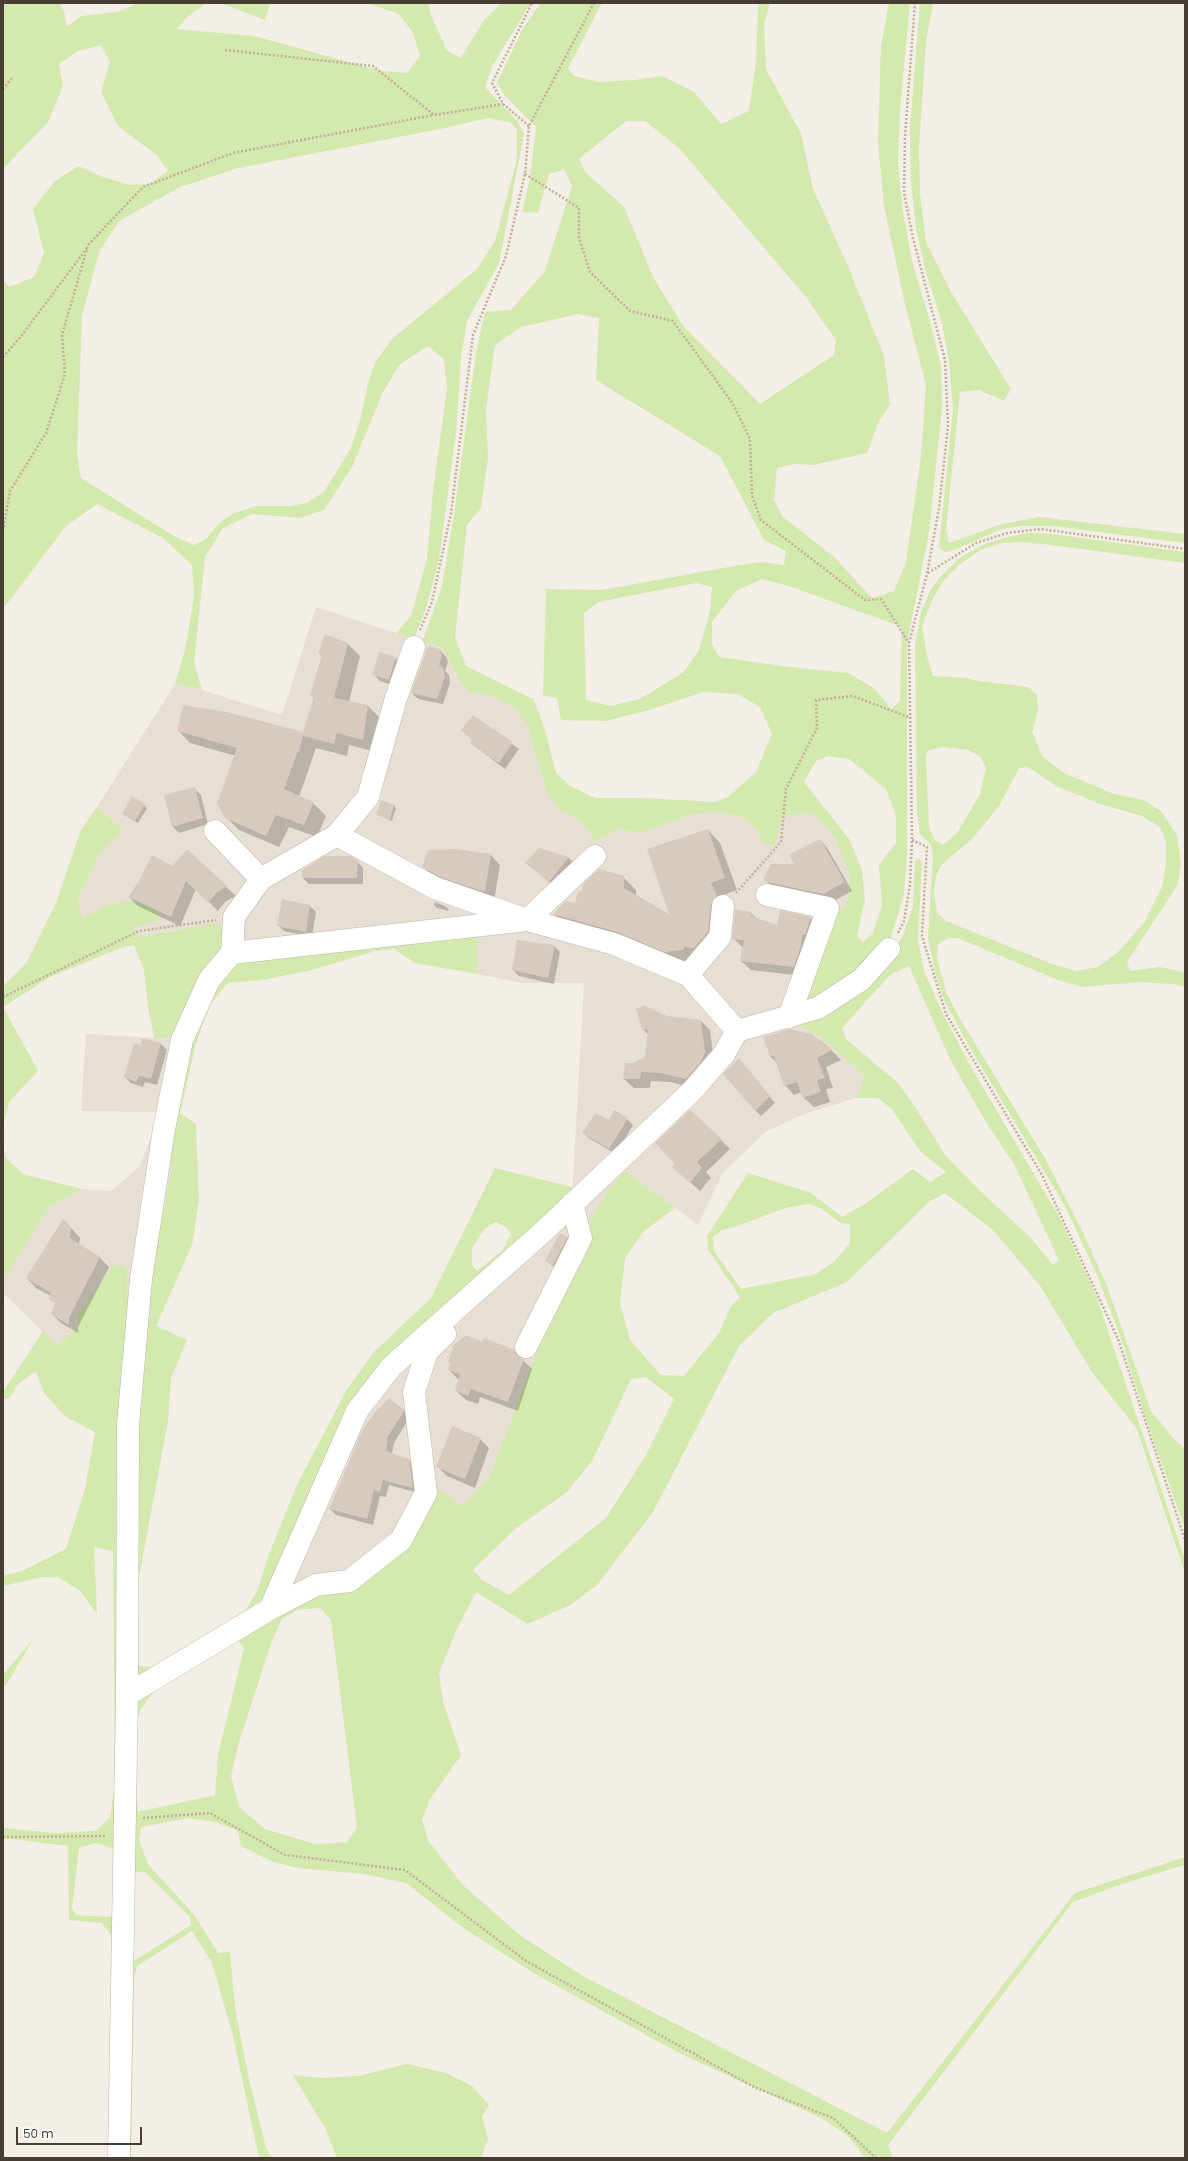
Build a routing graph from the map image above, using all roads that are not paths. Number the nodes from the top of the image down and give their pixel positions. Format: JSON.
{"nodes":[{"id":1,"x":414,"y":647,"type":"road end"},
{"id":2,"x":215,"y":831,"type":"dead end"},
{"id":3,"x":337,"y":835,"type":"junction"},
{"id":4,"x":595,"y":856,"type":"dead end"},
{"id":5,"x":261,"y":879,"type":"junction"},
{"id":6,"x":767,"y":895,"type":"dead end"},
{"id":7,"x":723,"y":906,"type":"road end"},
{"id":8,"x":527,"y":920,"type":"junction"},
{"id":9,"x":889,"y":950,"type":"road end"},
{"id":10,"x":232,"y":953,"type":"junction"},
{"id":11,"x":688,"y":975,"type":"junction"},
{"id":12,"x":788,"y":1017,"type":"junction"},
{"id":13,"x":737,"y":1031,"type":"junction"},
{"id":14,"x":572,"y":1204,"type":"junction"},
{"id":15,"x":545,"y":1230,"type":"junction"},
{"id":16,"x":526,"y":1347,"type":"dead end"},
{"id":17,"x":270,"y":1609,"type":"junction"},
{"id":18,"x":127,"y":1695,"type":"junction"},
{"id":19,"x":119,"y":2158,"type":"edge"}],
"edges":[{"from":1,"to":3,"type":"street"},
{"from":2,"to":5,"type":"street"},
{"from":3,"to":5,"type":"street"},
{"from":3,"to":8,"type":"street"},
{"from":4,"to":8,"type":"street"},
{"from":5,"to":10,"type":"street"},
{"from":6,"to":12,"type":"street"},
{"from":7,"to":11,"type":"street"},
{"from":8,"to":10,"type":"street"},
{"from":8,"to":11,"type":"street"},
{"from":9,"to":12,"type":"street"},
{"from":10,"to":18,"type":"street"},
{"from":11,"to":13,"type":"street"},
{"from":12,"to":13,"type":"street"},
{"from":13,"to":14,"type":"street"},
{"from":14,"to":15,"type":"street"},
{"from":14,"to":16,"type":"street"},
{"from":15,"to":17,"type":"street"},
{"from":15,"to":17,"type":"street"},
{"from":17,"to":18,"type":"street"},
{"from":18,"to":19,"type":"street"}]}
